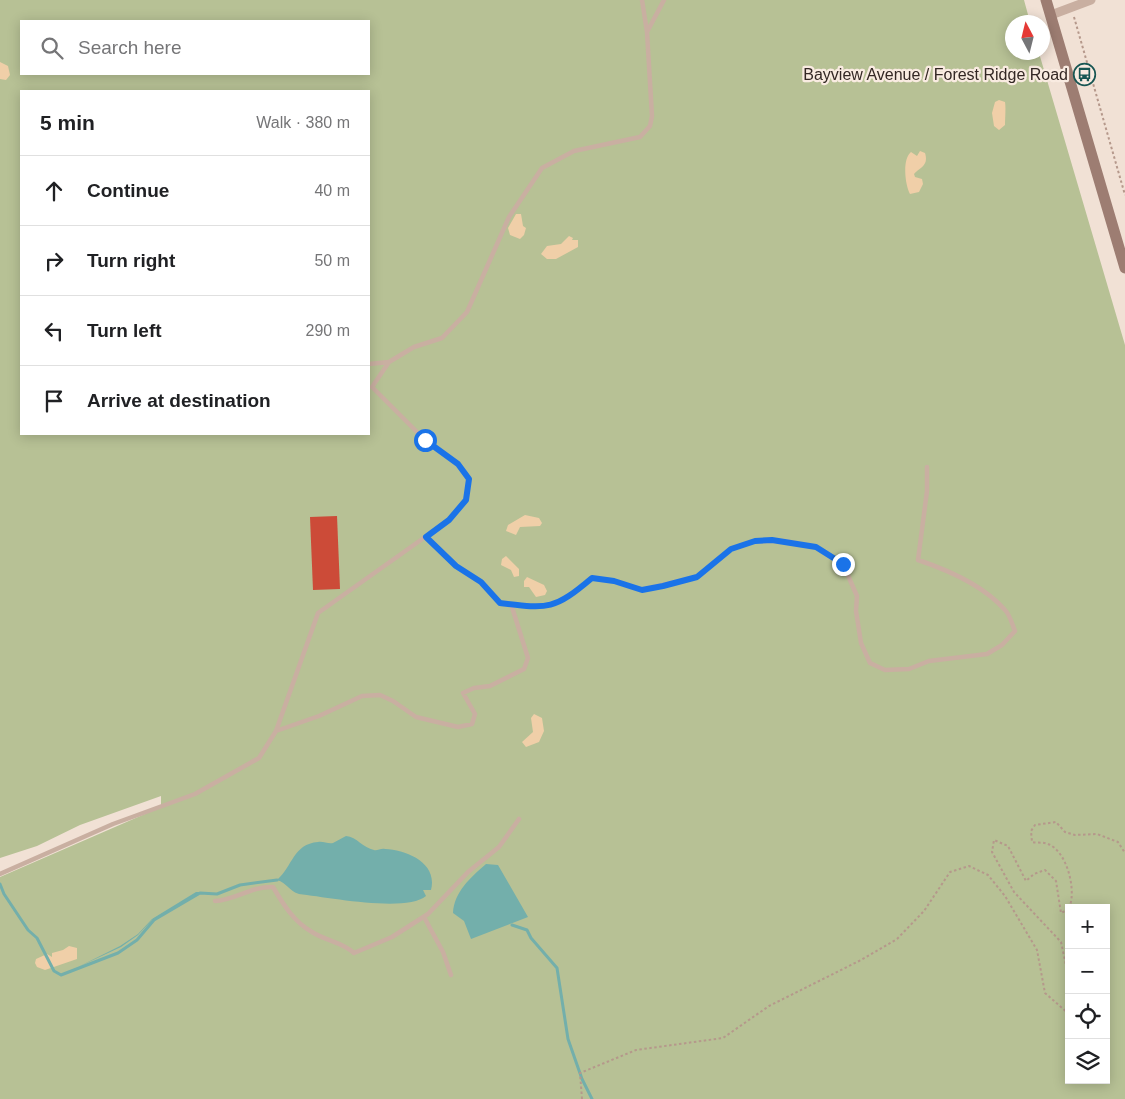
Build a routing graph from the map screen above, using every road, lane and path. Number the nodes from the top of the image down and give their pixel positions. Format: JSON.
{"nodes":[{"id":1,"x":642,"y":0,"type":"edge"},
{"id":2,"x":664,"y":0,"type":"edge"},
{"id":3,"x":1046,"y":0,"type":"edge"},
{"id":4,"x":1091,"y":0,"type":"edge"},
{"id":5,"x":1051,"y":15,"type":"junction"},
{"id":6,"x":1075,"y":21,"type":"dead end"},
{"id":7,"x":647,"y":32,"type":"junction"},
{"id":8,"x":1125,"y":195,"type":"edge"},
{"id":9,"x":1125,"y":268,"type":"edge"},
{"id":10,"x":389,"y":362,"type":"junction"},
{"id":11,"x":370,"y":364,"type":"edge"},
{"id":12,"x":927,"y":467,"type":"dead end"},
{"id":13,"x":426,"y":537,"type":"junction"},
{"id":14,"x":511,"y":604,"type":"junction"},
{"id":15,"x":276,"y":731,"type":"junction"},
{"id":16,"x":519,"y":819,"type":"dead end"},
{"id":17,"x":1125,"y":853,"type":"edge"},
{"id":18,"x":0,"y":874,"type":"edge"},
{"id":19,"x":215,"y":901,"type":"dead end"},
{"id":20,"x":1071,"y":904,"type":"edge"},
{"id":21,"x":1065,"y":911,"type":"edge"},
{"id":22,"x":424,"y":917,"type":"junction"},
{"id":23,"x":1065,"y":960,"type":"edge"},
{"id":24,"x":451,"y":975,"type":"dead end"},
{"id":25,"x":1065,"y":1010,"type":"edge"},
{"id":26,"x":582,"y":1099,"type":"edge"}],
"edges":[{"from":1,"to":7,"type":"lane"},
{"from":2,"to":7,"type":"lane"},
{"from":3,"to":5,"type":"main road"},
{"from":4,"to":5,"type":"street"},
{"from":5,"to":9,"type":"main road"},
{"from":6,"to":8,"type":"path"},
{"from":7,"to":10,"type":"lane"},
{"from":10,"to":11,"type":"lane"},
{"from":10,"to":13,"type":"lane"},
{"from":12,"to":14,"type":"lane"},
{"from":13,"to":14,"type":"lane"},
{"from":13,"to":15,"type":"lane"},
{"from":14,"to":15,"type":"lane"},
{"from":15,"to":18,"type":"lane"},
{"from":16,"to":22,"type":"lane"},
{"from":17,"to":20,"type":"path"},
{"from":19,"to":22,"type":"lane"},
{"from":21,"to":23,"type":"path"},
{"from":22,"to":24,"type":"lane"},
{"from":25,"to":26,"type":"path"}]}
